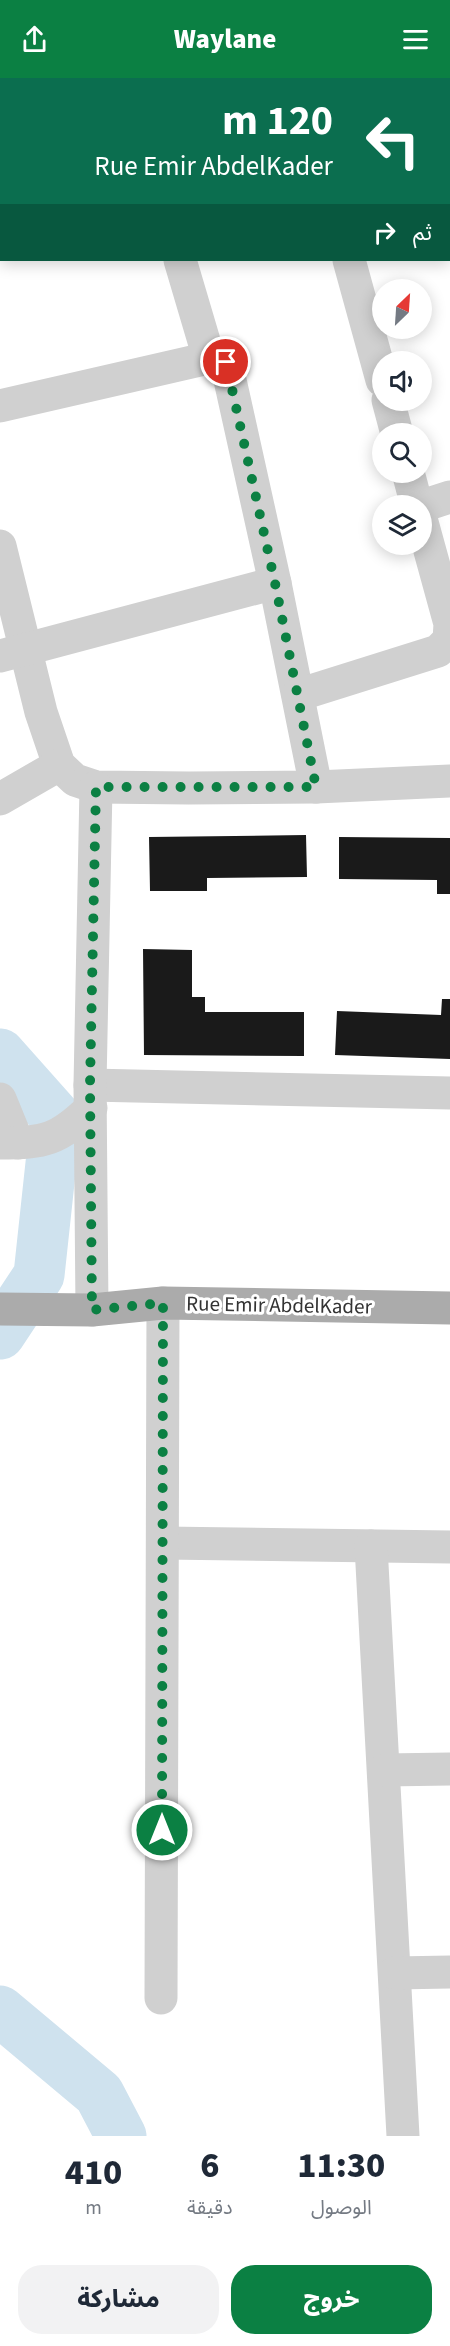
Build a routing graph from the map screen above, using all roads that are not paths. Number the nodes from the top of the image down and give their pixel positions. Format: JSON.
{"nodes":[{"id":1,"x":180,"y":261,"type":"edge"},
{"id":2,"x":349,"y":261,"type":"edge"},
{"id":3,"x":374,"y":351,"type":"edge"},
{"id":4,"x":209,"y":358,"type":"junction"},
{"id":5,"x":0,"y":406,"type":"edge"},
{"id":6,"x":450,"y":497,"type":"edge"},
{"id":7,"x":432,"y":503,"type":"edge"},
{"id":8,"x":0,"y":546,"type":"edge"},
{"id":9,"x":431,"y":555,"type":"edge"},
{"id":10,"x":275,"y":583,"type":"junction"},
{"id":11,"x":13,"y":652,"type":"edge"},
{"id":12,"x":298,"y":695,"type":"junction"},
{"id":13,"x":59,"y":765,"type":"junction"},
{"id":14,"x":450,"y":781,"type":"edge"},
{"id":15,"x":96,"y":787,"type":"junction"},
{"id":16,"x":316,"y":787,"type":"junction"},
{"id":17,"x":0,"y":799,"type":"edge"},
{"id":18,"x":450,"y":1093,"type":"edge"},
{"id":19,"x":0,"y":1099,"type":"edge"},
{"id":20,"x":86,"y":1104,"type":"junction"},
{"id":21,"x":17,"y":1143,"type":"edge"},
{"id":22,"x":163,"y":1303,"type":"junction"},
{"id":23,"x":450,"y":1308,"type":"edge"},
{"id":24,"x":0,"y":1309,"type":"edge"},
{"id":25,"x":92,"y":1310,"type":"junction"},
{"id":26,"x":164,"y":1543,"type":"junction"},
{"id":27,"x":371,"y":1546,"type":"junction"},
{"id":28,"x":450,"y":1547,"type":"edge"},
{"id":29,"x":450,"y":1769,"type":"edge"},
{"id":30,"x":385,"y":1770,"type":"junction"},
{"id":31,"x":450,"y":1972,"type":"edge"},
{"id":32,"x":395,"y":1973,"type":"junction"},
{"id":33,"x":161,"y":1998,"type":"dead end"},
{"id":34,"x":403,"y":2136,"type":"edge"}],
"edges":[{"from":1,"to":4,"type":"street"},
{"from":2,"to":3,"type":"street"},
{"from":4,"to":5,"type":"street"},
{"from":4,"to":10,"type":"street"},
{"from":6,"to":7,"type":"street"},
{"from":8,"to":11,"type":"street"},
{"from":9,"to":12,"type":"street"},
{"from":10,"to":11,"type":"street"},
{"from":10,"to":12,"type":"street"},
{"from":11,"to":13,"type":"street"},
{"from":12,"to":16,"type":"street"},
{"from":13,"to":15,"type":"street"},
{"from":13,"to":17,"type":"street"},
{"from":14,"to":16,"type":"street"},
{"from":15,"to":16,"type":"street"},
{"from":15,"to":20,"type":"street"},
{"from":18,"to":20,"type":"street"},
{"from":19,"to":21,"type":"street"},
{"from":20,"to":21,"type":"street"},
{"from":20,"to":25,"type":"street"},
{"from":22,"to":23,"type":"main road","name":"Rue Emir AbdelKader"},
{"from":22,"to":25,"type":"main road","name":"Rue Emir AbdelKader"},
{"from":22,"to":26,"type":"street"},
{"from":24,"to":25,"type":"main road","name":"Rue Emir AbdelKader"},
{"from":26,"to":27,"type":"street"},
{"from":26,"to":33,"type":"street"},
{"from":27,"to":28,"type":"street"},
{"from":27,"to":30,"type":"street"},
{"from":29,"to":30,"type":"street"},
{"from":30,"to":32,"type":"street"},
{"from":31,"to":32,"type":"street"},
{"from":32,"to":34,"type":"street"}]}
